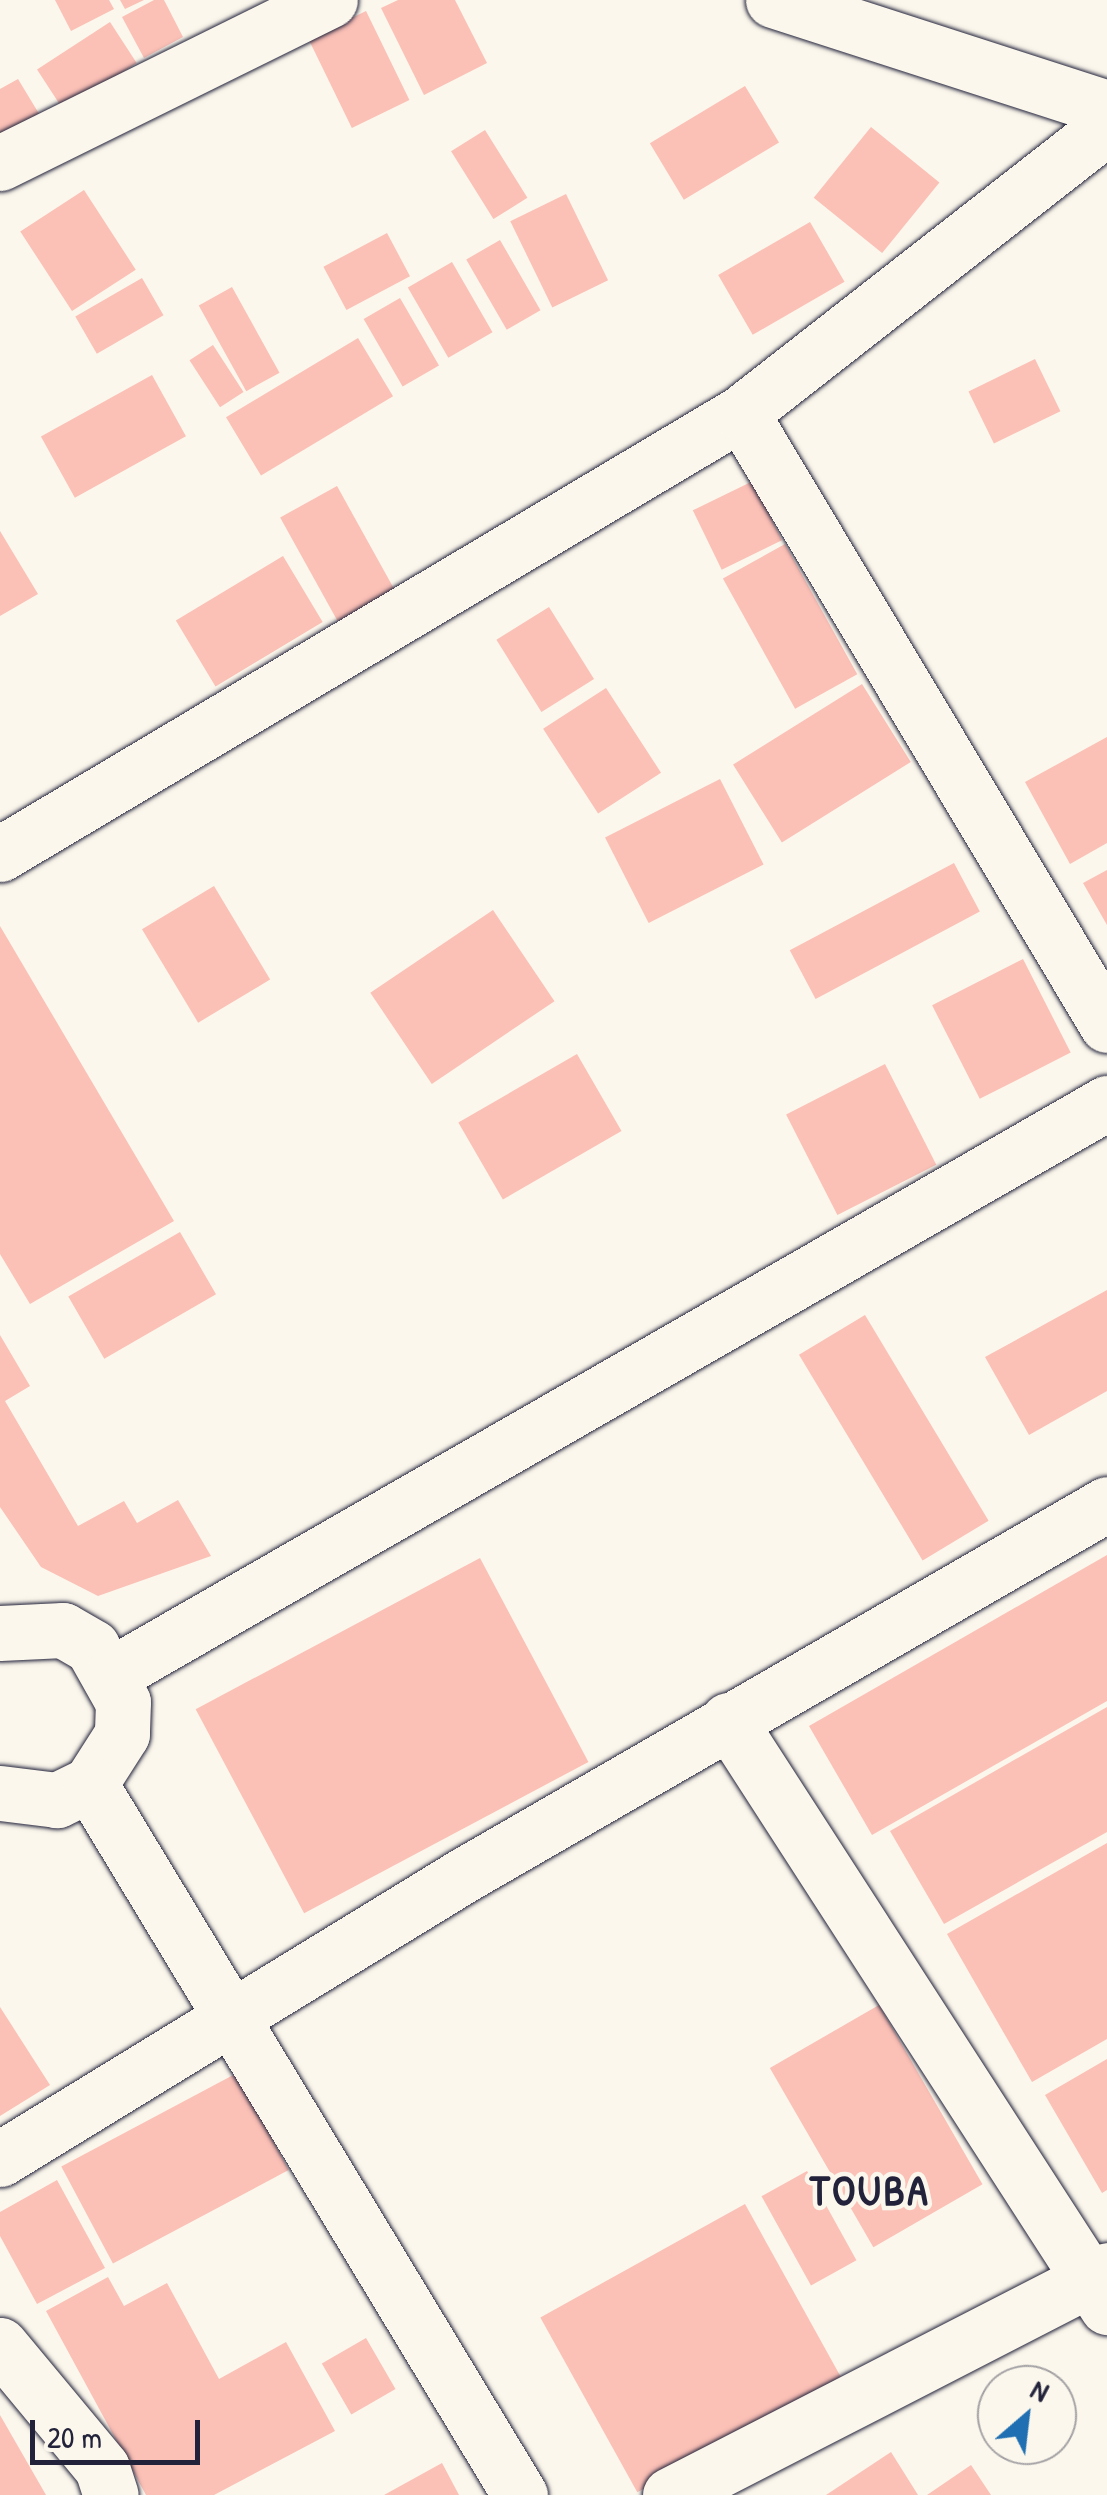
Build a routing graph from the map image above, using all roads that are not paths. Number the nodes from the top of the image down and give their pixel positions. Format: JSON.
{"nodes":[{"id":1,"x":330,"y":0,"type":"edge"},
{"id":2,"x":773,"y":0,"type":"edge"},
{"id":3,"x":1107,"y":108,"type":"edge"},
{"id":4,"x":1107,"y":127,"type":"edge"},
{"id":5,"x":0,"y":163,"type":"edge"},
{"id":6,"x":741,"y":413,"type":"junction"},
{"id":7,"x":0,"y":854,"type":"edge"},
{"id":8,"x":1107,"y":1025,"type":"edge"},
{"id":9,"x":1107,"y":1103,"type":"edge"},
{"id":10,"x":1107,"y":1504,"type":"edge"},
{"id":11,"x":0,"y":1633,"type":"edge"},
{"id":12,"x":114,"y":1673,"type":"junction"},
{"id":13,"x":728,"y":1720,"type":"junction"},
{"id":14,"x":90,"y":1784,"type":"junction"},
{"id":15,"x":0,"y":1793,"type":"edge"},
{"id":16,"x":228,"y":2016,"type":"junction"},
{"id":17,"x":0,"y":2159,"type":"edge"},
{"id":18,"x":1101,"y":2286,"type":"edge"},
{"id":19,"x":0,"y":2345,"type":"edge"},
{"id":20,"x":112,"y":2495,"type":"edge"},
{"id":21,"x":520,"y":2495,"type":"edge"},
{"id":22,"x":670,"y":2495,"type":"edge"}],
"edges":[{"from":1,"to":5,"type":"street"},
{"from":2,"to":3,"type":"street"},
{"from":4,"to":6,"type":"street"},
{"from":6,"to":7,"type":"street"},
{"from":6,"to":8,"type":"street"},
{"from":9,"to":12,"type":"street"},
{"from":10,"to":13,"type":"street"},
{"from":11,"to":12,"type":"street"},
{"from":12,"to":14,"type":"street"},
{"from":13,"to":16,"type":"street"},
{"from":13,"to":18,"type":"street"},
{"from":14,"to":15,"type":"street"},
{"from":14,"to":16,"type":"street"},
{"from":16,"to":17,"type":"street"},
{"from":16,"to":21,"type":"street"},
{"from":18,"to":22,"type":"street"},
{"from":19,"to":20,"type":"street"}]}
